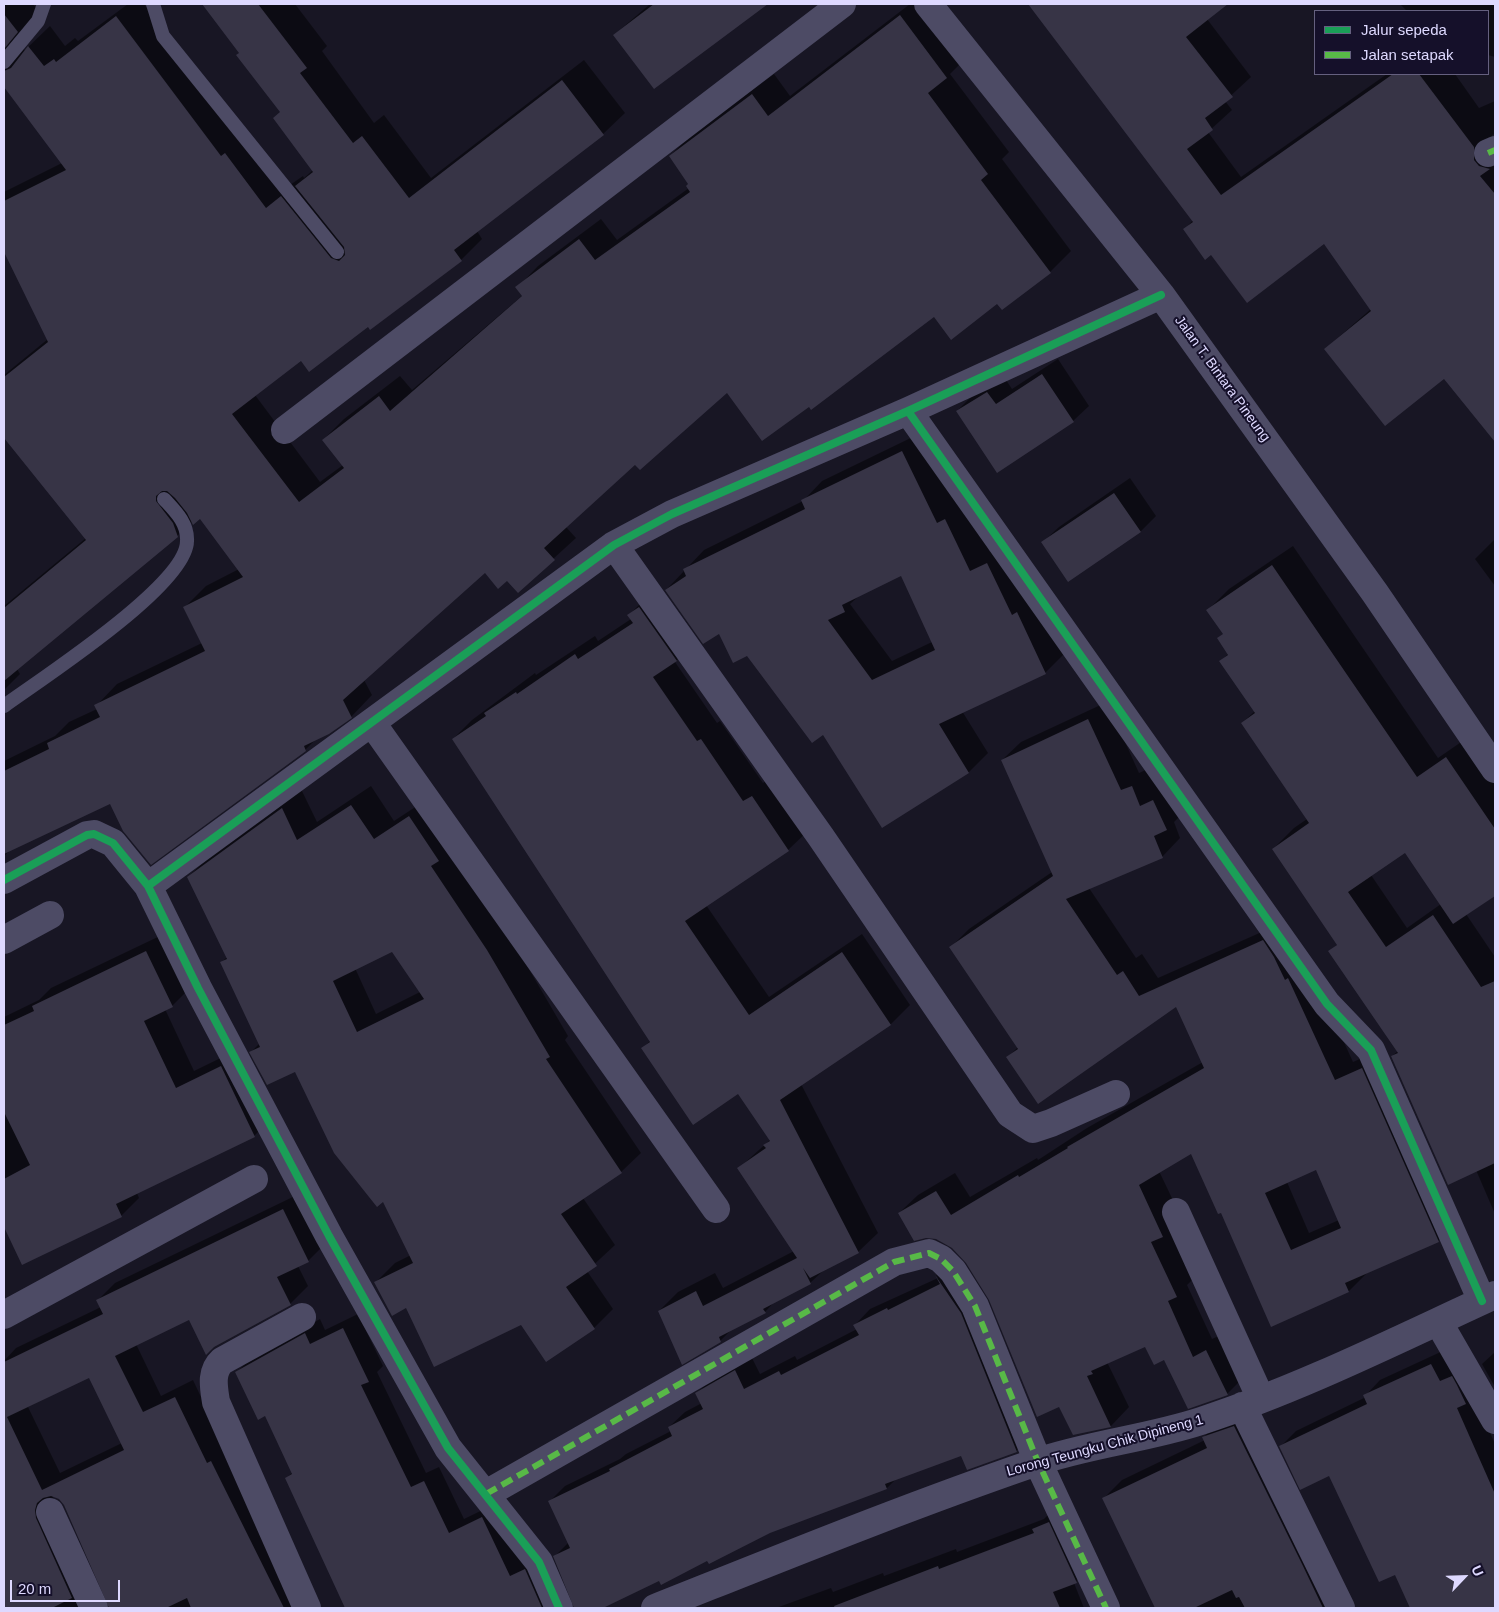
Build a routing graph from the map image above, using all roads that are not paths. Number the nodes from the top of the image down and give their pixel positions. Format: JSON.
{"nodes":[{"id":1,"x":44,"y":4,"type":"edge"},
{"id":2,"x":152,"y":4,"type":"edge"},
{"id":3,"x":842,"y":4,"type":"edge"},
{"id":4,"x":928,"y":4,"type":"edge"},
{"id":5,"x":4,"y":62,"type":"edge"},
{"id":6,"x":337,"y":252,"type":"dead end"},
{"id":7,"x":1161,"y":295,"type":"junction"},
{"id":8,"x":908,"y":411,"type":"junction"},
{"id":9,"x":285,"y":430,"type":"dead end"},
{"id":10,"x":164,"y":499,"type":"dead end"},
{"id":11,"x":614,"y":545,"type":"junction"},
{"id":12,"x":4,"y":706,"type":"edge"},
{"id":13,"x":372,"y":723,"type":"junction"},
{"id":14,"x":1495,"y":769,"type":"edge"},
{"id":15,"x":4,"y":880,"type":"edge"},
{"id":16,"x":148,"y":886,"type":"junction"},
{"id":17,"x":50,"y":916,"type":"dead end"},
{"id":18,"x":4,"y":940,"type":"edge"},
{"id":19,"x":1116,"y":1094,"type":"dead end"},
{"id":20,"x":254,"y":1179,"type":"dead end"},
{"id":21,"x":716,"y":1209,"type":"dead end"},
{"id":22,"x":1176,"y":1212,"type":"dead end"},
{"id":23,"x":1489,"y":1298,"type":"edge"},
{"id":24,"x":4,"y":1315,"type":"edge"},
{"id":25,"x":302,"y":1317,"type":"dead end"},
{"id":26,"x":1439,"y":1323,"type":"junction"},
{"id":27,"x":1252,"y":1403,"type":"junction"},
{"id":28,"x":1495,"y":1420,"type":"edge"},
{"id":29,"x":1038,"y":1462,"type":"junction"},
{"id":30,"x":486,"y":1494,"type":"junction"},
{"id":31,"x":50,"y":1512,"type":"dead end"},
{"id":32,"x":94,"y":1608,"type":"edge"},
{"id":33,"x":307,"y":1608,"type":"edge"},
{"id":34,"x":559,"y":1608,"type":"edge"},
{"id":35,"x":655,"y":1608,"type":"edge"},
{"id":36,"x":1106,"y":1608,"type":"edge"},
{"id":37,"x":1341,"y":1608,"type":"edge"}],
"edges":[{"from":1,"to":5,"type":"lane"},
{"from":2,"to":6,"type":"lane"},
{"from":3,"to":9,"type":"street"},
{"from":4,"to":7,"type":"street","name":"Jalan T. Bintara Pineung"},
{"from":7,"to":8,"type":"street"},
{"from":7,"to":14,"type":"street","name":"Jalan T. Bintara Pineung"},
{"from":8,"to":11,"type":"street"},
{"from":8,"to":23,"type":"street"},
{"from":10,"to":12,"type":"lane"},
{"from":11,"to":13,"type":"street"},
{"from":11,"to":19,"type":"street"},
{"from":13,"to":16,"type":"street"},
{"from":13,"to":21,"type":"street"},
{"from":15,"to":16,"type":"street"},
{"from":16,"to":30,"type":"street"},
{"from":17,"to":18,"type":"street"},
{"from":20,"to":24,"type":"street"},
{"from":22,"to":27,"type":"street"},
{"from":23,"to":26,"type":"street","name":"Lorong Teungku Chik Dipineng 1"},
{"from":25,"to":33,"type":"street"},
{"from":26,"to":27,"type":"street","name":"Lorong Teungku Chik Dipineng 1"},
{"from":26,"to":28,"type":"street"},
{"from":27,"to":29,"type":"street","name":"Lorong Teungku Chik Dipineng 1"},
{"from":27,"to":37,"type":"street"},
{"from":29,"to":30,"type":"street"},
{"from":29,"to":35,"type":"street","name":"Lorong Teungku Chik Dipineng 1"},
{"from":29,"to":36,"type":"street"},
{"from":30,"to":34,"type":"street"},
{"from":31,"to":32,"type":"street"}]}
